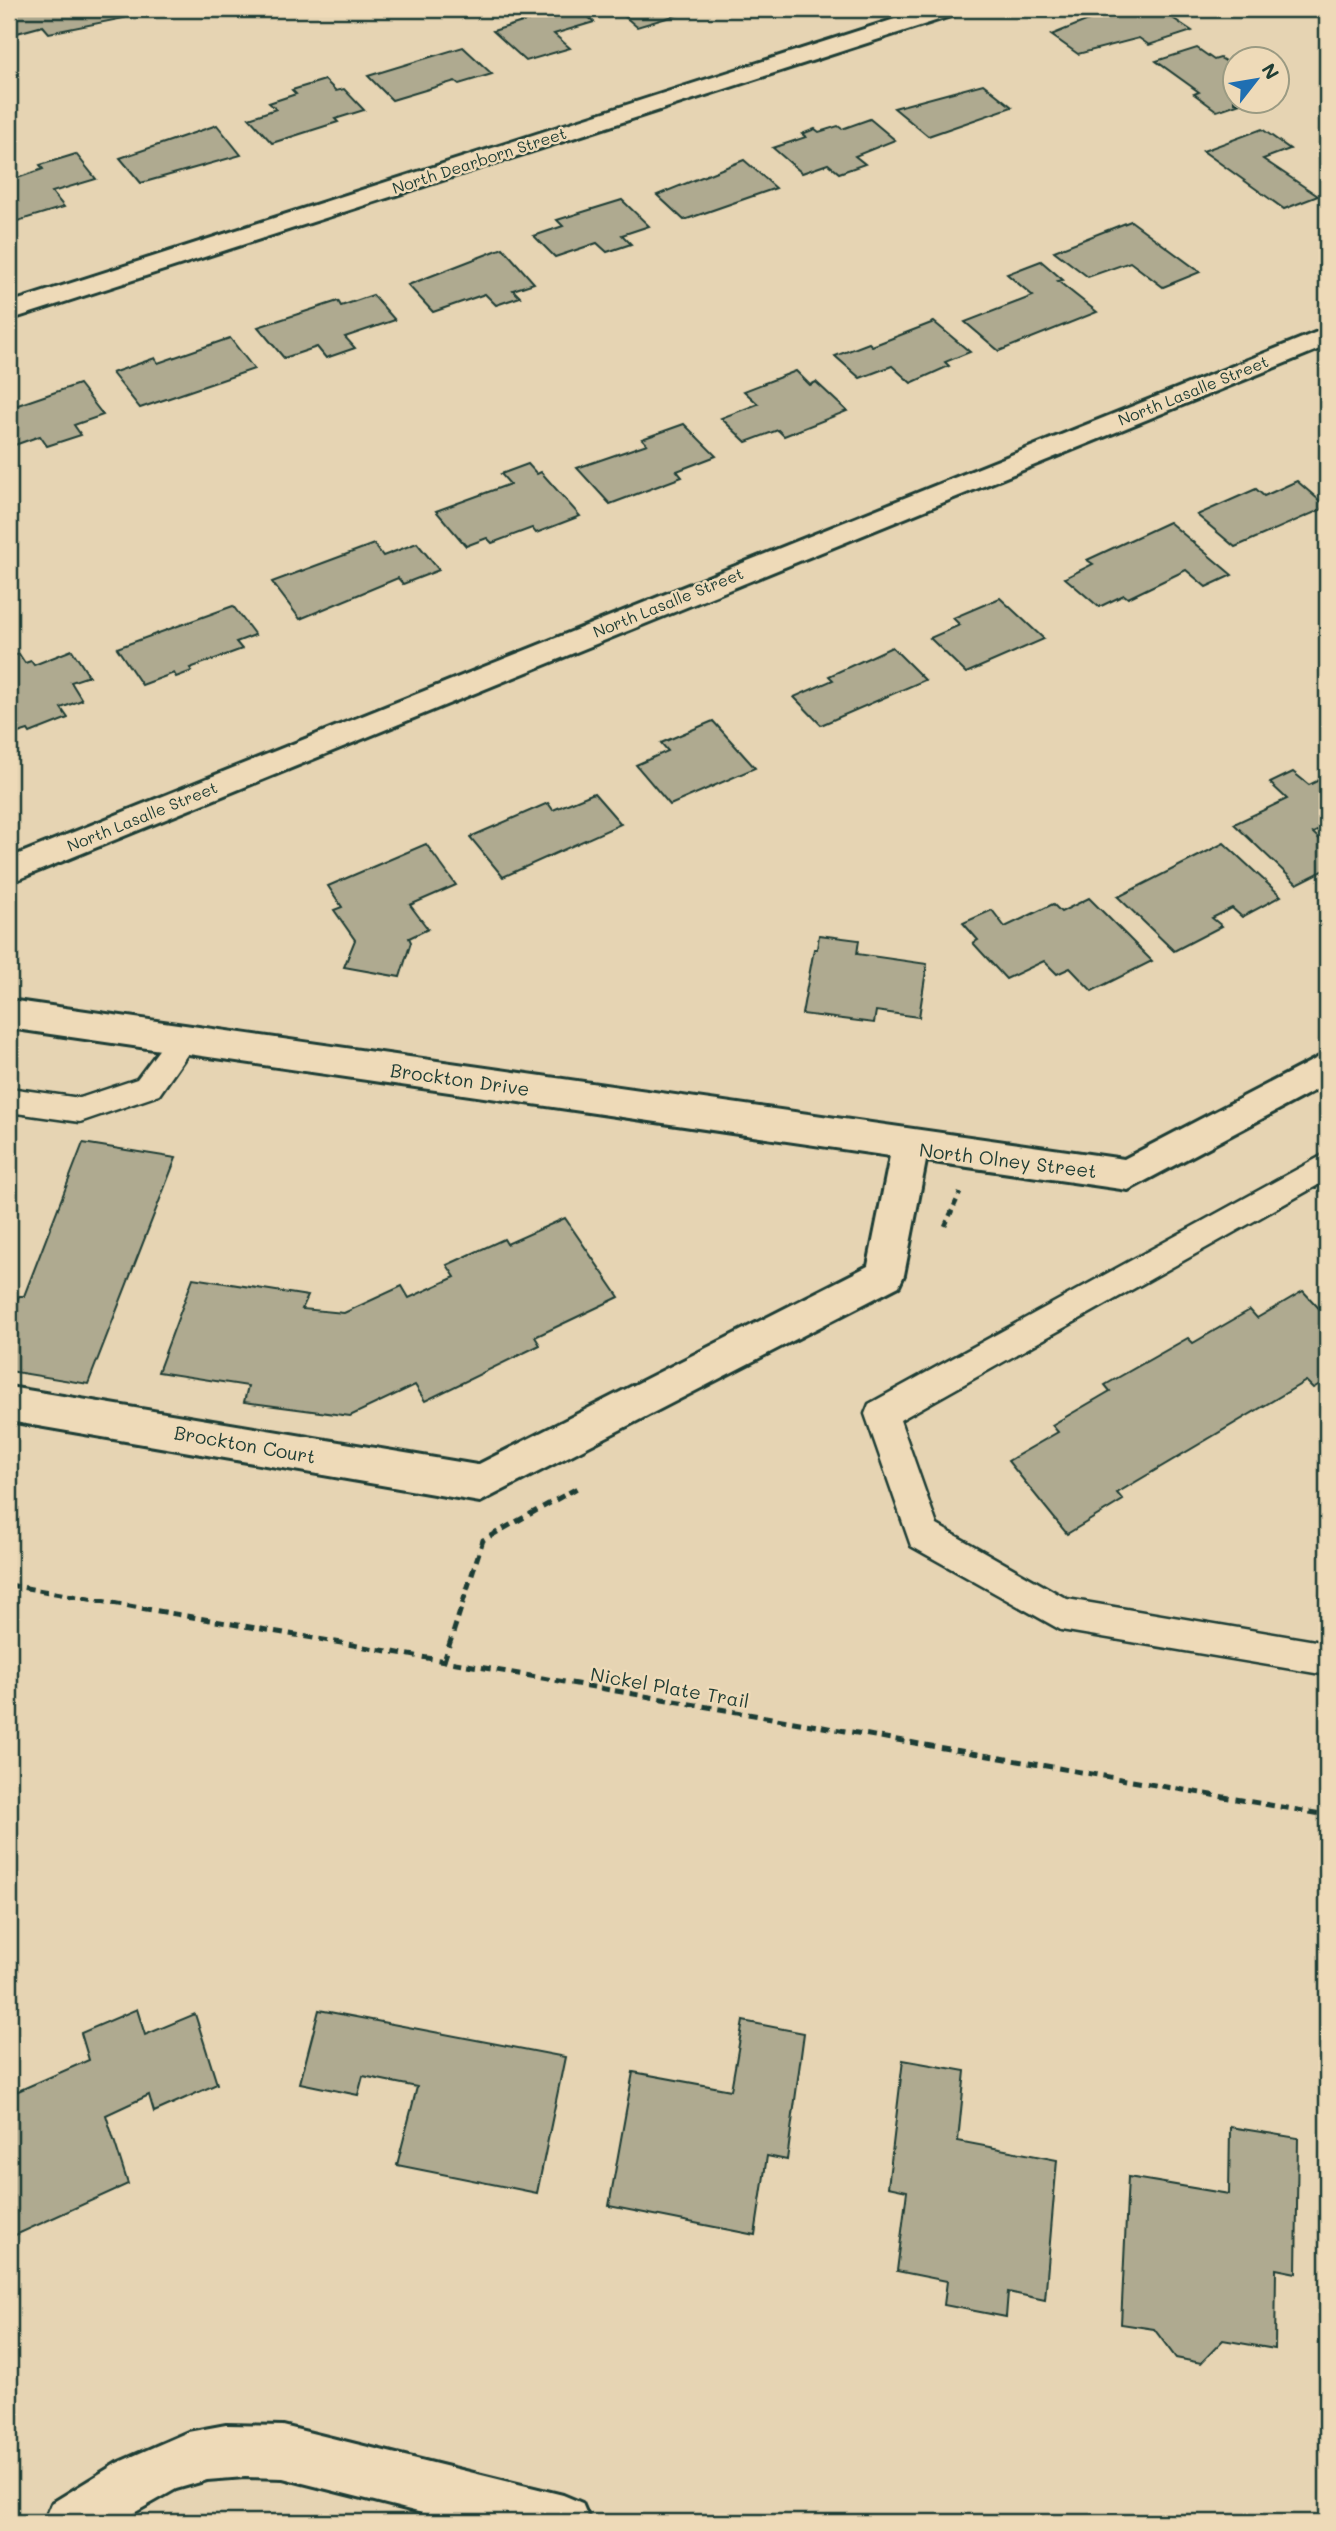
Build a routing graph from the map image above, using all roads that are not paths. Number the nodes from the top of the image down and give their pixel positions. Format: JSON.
{"nodes":[{"id":1,"x":949,"y":9,"type":"edge"},
{"id":2,"x":9,"y":312,"type":"edge"},
{"id":3,"x":1327,"y":336,"type":"edge"},
{"id":4,"x":9,"y":871,"type":"edge"},
{"id":5,"x":9,"y":1014,"type":"edge"},
{"id":6,"x":183,"y":1039,"type":"junction"},
{"id":7,"x":1327,"y":1067,"type":"edge"},
{"id":8,"x":9,"y":1100,"type":"edge"},
{"id":9,"x":911,"y":1145,"type":"junction"},
{"id":10,"x":1327,"y":1165,"type":"edge"},
{"id":11,"x":9,"y":1404,"type":"edge"},
{"id":12,"x":480,"y":1484,"type":"joint"},
{"id":13,"x":1327,"y":1659,"type":"edge"},
{"id":14,"x":71,"y":2522,"type":"edge"},
{"id":15,"x":563,"y":2522,"type":"edge"}],
"edges":[{"from":1,"to":2,"type":"street","name":"North Dearborn Street"},
{"from":3,"to":4,"type":"street","name":"North Lasalle Street"},
{"from":5,"to":6,"type":"street","name":"Brockton Drive"},
{"from":6,"to":8,"type":"lane"},
{"from":6,"to":9,"type":"street","name":"Brockton Drive"},
{"from":7,"to":9,"type":"street","name":"North Olney Street"},
{"from":9,"to":12,"type":"street","name":"North Olney Street"},
{"from":10,"to":13,"type":"lane"},
{"from":11,"to":12,"type":"street","name":"Brockton Court"},
{"from":14,"to":15,"type":"street"}]}
